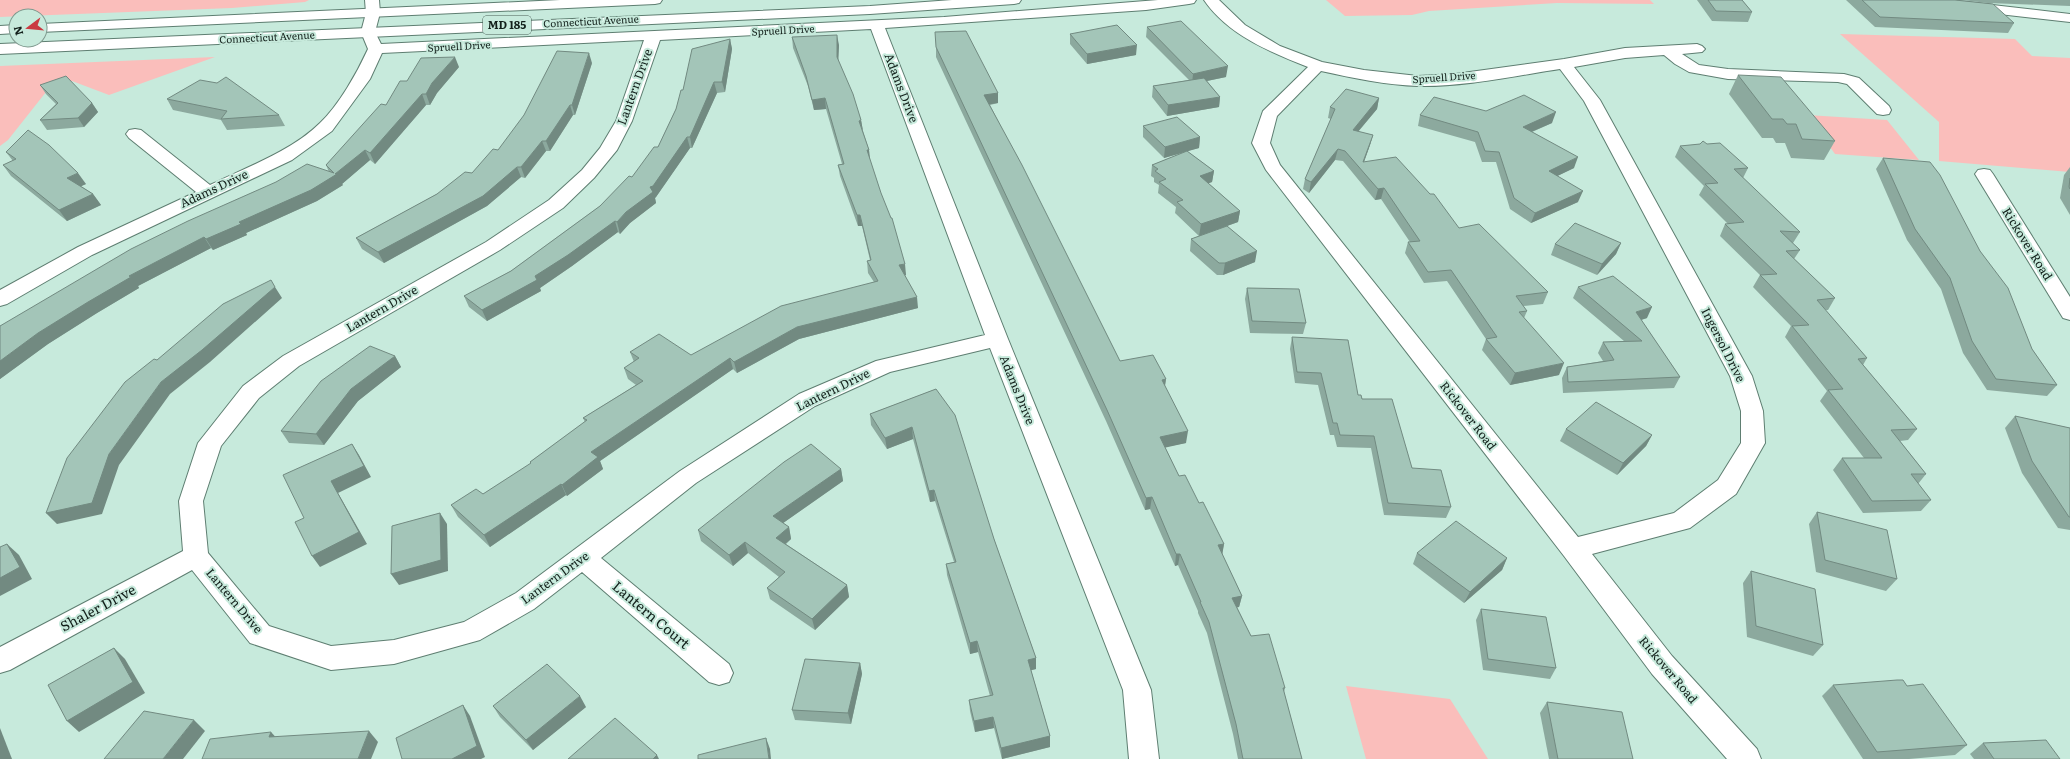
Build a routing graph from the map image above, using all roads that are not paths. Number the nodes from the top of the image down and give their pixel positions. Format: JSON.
{"nodes":[{"id":1,"x":655,"y":0,"type":"edge"},
{"id":2,"x":1014,"y":0,"type":"edge"},
{"id":3,"x":1189,"y":0,"type":"edge"},
{"id":4,"x":1211,"y":0,"type":"edge"},
{"id":5,"x":1911,"y":0,"type":"edge"},
{"id":6,"x":372,"y":6,"type":"edge"},
{"id":7,"x":2070,"y":18,"type":"edge"},
{"id":8,"x":876,"y":24,"type":"junction"},
{"id":9,"x":48,"y":27,"type":"edge"},
{"id":10,"x":368,"y":32,"type":"junction"},
{"id":11,"x":653,"y":37,"type":"junction"},
{"id":12,"x":0,"y":49,"type":"edge"},
{"id":13,"x":376,"y":49,"type":"junction"},
{"id":14,"x":1697,"y":49,"type":"dead end"},
{"id":15,"x":1668,"y":51,"type":"junction"},
{"id":16,"x":1564,"y":64,"type":"junction"},
{"id":17,"x":1318,"y":66,"type":"junction"},
{"id":18,"x":1883,"y":110,"type":"dead end"},
{"id":19,"x":134,"y":134,"type":"dead end"},
{"id":20,"x":1984,"y":174,"type":"dead end"},
{"id":21,"x":208,"y":192,"type":"junction"},
{"id":22,"x":0,"y":299,"type":"edge"},
{"id":23,"x":2070,"y":313,"type":"edge"},
{"id":24,"x":997,"y":339,"type":"junction"},
{"id":25,"x":1573,"y":549,"type":"junction"},
{"id":26,"x":196,"y":556,"type":"junction"},
{"id":27,"x":583,"y":558,"type":"junction"},
{"id":28,"x":0,"y":661,"type":"edge"},
{"id":29,"x":719,"y":673,"type":"dead end"},
{"id":30,"x":1144,"y":759,"type":"edge"},
{"id":31,"x":1746,"y":759,"type":"edge"}],
"edges":[{"from":1,"to":6,"type":"street","name":"Connecticut Avenue","number":"MD 185"},
{"from":2,"to":10,"type":"street","name":"Connecticut Avenue","number":"MD 185"},
{"from":3,"to":8,"type":"street","name":"Spruell Drive"},
{"from":4,"to":17,"type":"street","name":"Spruell Drive"},
{"from":5,"to":7,"type":"street"},
{"from":6,"to":9,"type":"street","name":"Connecticut Avenue","number":"MD 185"},
{"from":6,"to":10,"type":"street"},
{"from":8,"to":11,"type":"street","name":"Spruell Drive"},
{"from":8,"to":24,"type":"street","name":"Adams Drive"},
{"from":10,"to":12,"type":"street","name":"Connecticut Avenue","number":"MD 185"},
{"from":10,"to":13,"type":"street"},
{"from":11,"to":13,"type":"street","name":"Spruell Drive"},
{"from":11,"to":26,"type":"street","name":"Lantern Drive"},
{"from":13,"to":21,"type":"street","name":"Adams Drive"},
{"from":14,"to":15,"type":"street","name":"Spruell Drive"},
{"from":15,"to":16,"type":"street","name":"Spruell Drive"},
{"from":15,"to":18,"type":"street"},
{"from":16,"to":17,"type":"street","name":"Spruell Drive"},
{"from":16,"to":25,"type":"street","name":"Ingersol Drive"},
{"from":17,"to":25,"type":"street","name":"Rickover Road"},
{"from":19,"to":21,"type":"street"},
{"from":20,"to":23,"type":"street","name":"Rickover Road"},
{"from":21,"to":22,"type":"street","name":"Adams Drive"},
{"from":24,"to":27,"type":"street","name":"Lantern Drive"},
{"from":24,"to":30,"type":"street","name":"Adams Drive"},
{"from":25,"to":31,"type":"street","name":"Rickover Road"},
{"from":26,"to":27,"type":"street","name":"Lantern Drive"},
{"from":26,"to":28,"type":"street","name":"Shaler Drive"},
{"from":27,"to":29,"type":"street","name":"Lantern Court"}]}
